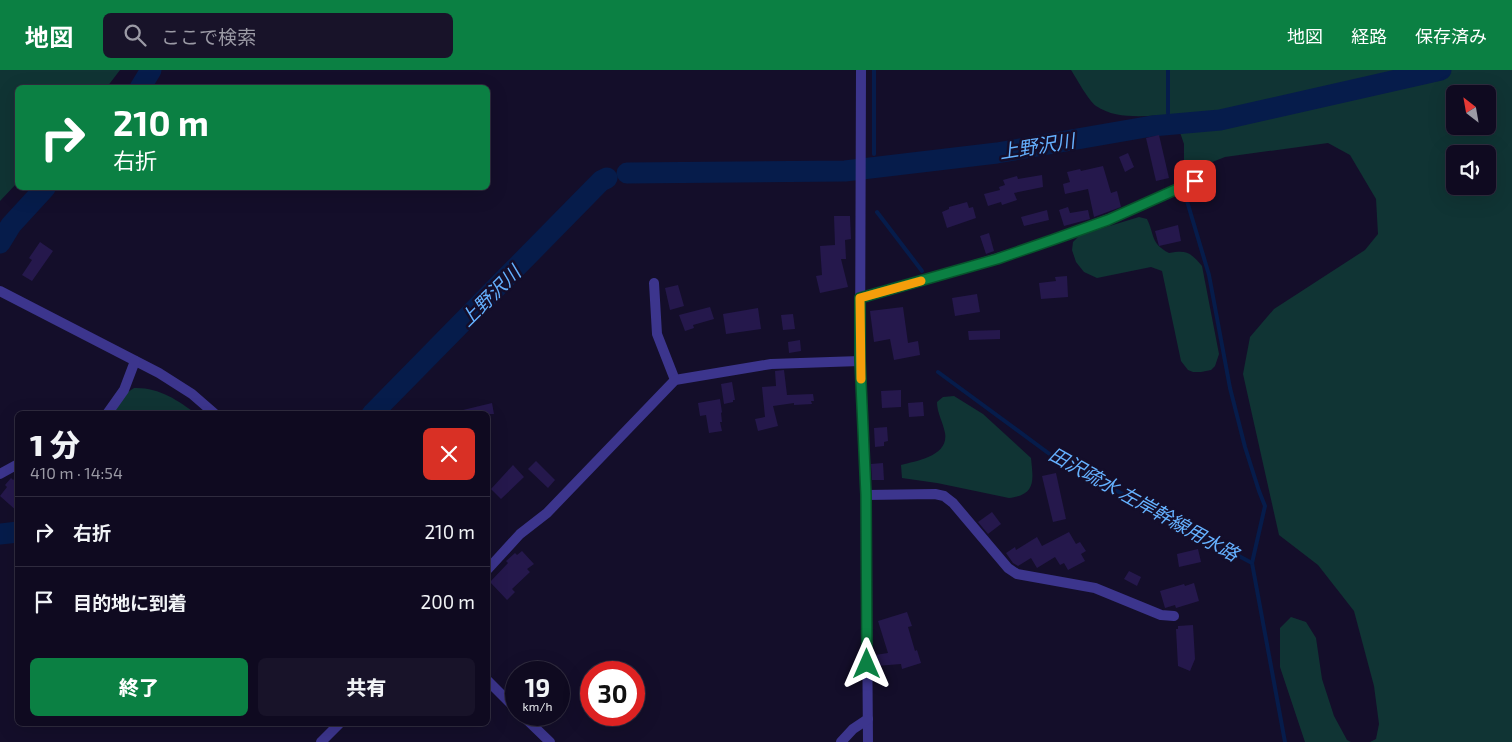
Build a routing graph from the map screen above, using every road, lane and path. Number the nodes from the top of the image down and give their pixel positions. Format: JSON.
{"nodes":[{"id":1,"x":861,"y":70,"type":"edge"},
{"id":2,"x":1207,"y":177,"type":"dead end"},
{"id":3,"x":654,"y":283,"type":"dead end"},
{"id":4,"x":0,"y":291,"type":"edge"},
{"id":5,"x":860,"y":298,"type":"junction"},
{"id":6,"x":135,"y":361,"type":"junction"},
{"id":7,"x":860,"y":361,"type":"junction"},
{"id":8,"x":675,"y":380,"type":"junction"},
{"id":9,"x":109,"y":411,"type":"edge"},
{"id":10,"x":212,"y":411,"type":"edge"},
{"id":11,"x":15,"y":466,"type":"edge"},
{"id":12,"x":0,"y":474,"type":"edge"},
{"id":13,"x":866,"y":495,"type":"junction"},
{"id":14,"x":490,"y":567,"type":"edge"},
{"id":15,"x":1174,"y":616,"type":"dead end"},
{"id":16,"x":490,"y":683,"type":"edge"},
{"id":17,"x":505,"y":698,"type":"edge"},
{"id":18,"x":868,"y":720,"type":"junction"},
{"id":19,"x":337,"y":726,"type":"edge"},
{"id":20,"x":533,"y":726,"type":"edge"},
{"id":21,"x":321,"y":742,"type":"edge"},
{"id":22,"x":550,"y":742,"type":"edge"},
{"id":23,"x":841,"y":742,"type":"edge"},
{"id":24,"x":868,"y":742,"type":"edge"}],
"edges":[{"from":1,"to":5,"type":"street"},
{"from":2,"to":5,"type":"street"},
{"from":3,"to":8,"type":"street"},
{"from":4,"to":6,"type":"street"},
{"from":5,"to":7,"type":"street"},
{"from":6,"to":9,"type":"street"},
{"from":6,"to":10,"type":"street"},
{"from":7,"to":8,"type":"street"},
{"from":7,"to":13,"type":"street"},
{"from":8,"to":14,"type":"street"},
{"from":11,"to":12,"type":"street"},
{"from":13,"to":15,"type":"street"},
{"from":13,"to":18,"type":"street"},
{"from":16,"to":17,"type":"street"},
{"from":18,"to":23,"type":"street"},
{"from":18,"to":24,"type":"street"},
{"from":19,"to":21,"type":"street"},
{"from":20,"to":22,"type":"street"}]}
